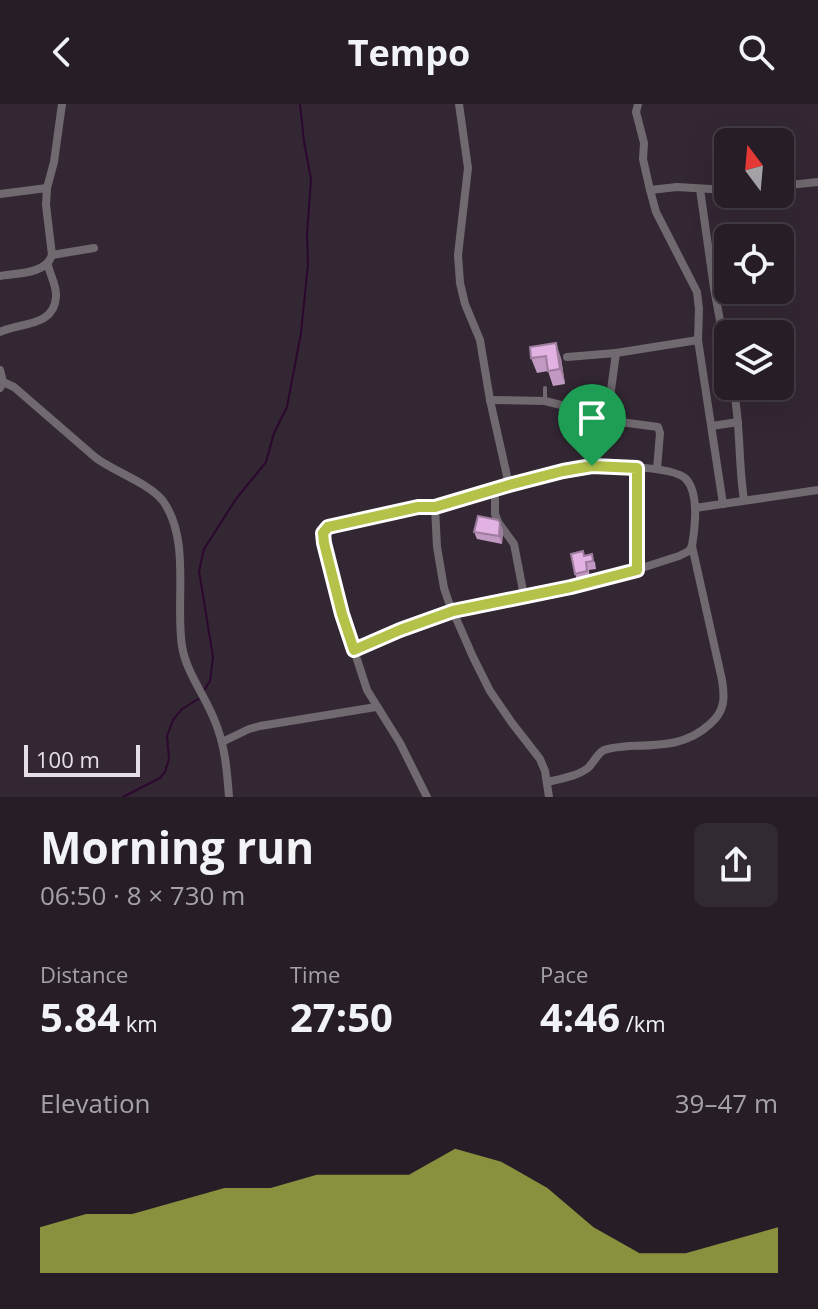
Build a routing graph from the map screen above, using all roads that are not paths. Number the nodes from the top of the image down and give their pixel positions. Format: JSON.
{"nodes":[{"id":1,"x":62,"y":104,"type":"edge"},
{"id":2,"x":459,"y":104,"type":"edge"},
{"id":3,"x":638,"y":104,"type":"edge"},
{"id":4,"x":818,"y":182,"type":"edge"},
{"id":5,"x":794,"y":185,"type":"edge"},
{"id":6,"x":47,"y":188,"type":"junction"},
{"id":7,"x":700,"y":189,"type":"junction"},
{"id":8,"x":650,"y":190,"type":"junction"},
{"id":9,"x":714,"y":190,"type":"edge"},
{"id":10,"x":0,"y":194,"type":"edge"},
{"id":11,"x":94,"y":248,"type":"dead end"},
{"id":12,"x":52,"y":255,"type":"junction"},
{"id":13,"x":48,"y":265,"type":"junction"},
{"id":14,"x":0,"y":276,"type":"edge"},
{"id":15,"x":720,"y":320,"type":"edge"},
{"id":16,"x":0,"y":332,"type":"edge"},
{"id":17,"x":698,"y":340,"type":"junction"},
{"id":18,"x":616,"y":353,"type":"junction"},
{"id":19,"x":567,"y":357,"type":"dead end"},
{"id":20,"x":0,"y":370,"type":"edge"},
{"id":21,"x":1,"y":385,"type":"edge"},
{"id":22,"x":545,"y":388,"type":"dead end"},
{"id":23,"x":490,"y":400,"type":"junction"},
{"id":24,"x":735,"y":400,"type":"edge"},
{"id":25,"x":545,"y":401,"type":"junction"},
{"id":26,"x":569,"y":407,"type":"dead end"},
{"id":27,"x":613,"y":421,"type":"junction"},
{"id":28,"x":738,"y":422,"type":"junction"},
{"id":29,"x":712,"y":426,"type":"junction"},
{"id":30,"x":592,"y":466,"type":"junction"},
{"id":31,"x":637,"y":468,"type":"junction"},
{"id":32,"x":657,"y":469,"type":"junction"},
{"id":33,"x":509,"y":485,"type":"junction"},
{"id":34,"x":495,"y":490,"type":"junction"},
{"id":35,"x":818,"y":490,"type":"edge"},
{"id":36,"x":744,"y":500,"type":"junction"},
{"id":37,"x":723,"y":504,"type":"junction"},
{"id":38,"x":435,"y":507,"type":"junction"},
{"id":39,"x":695,"y":508,"type":"junction"},
{"id":40,"x":692,"y":546,"type":"junction"},
{"id":41,"x":637,"y":570,"type":"junction"},
{"id":42,"x":524,"y":596,"type":"junction"},
{"id":43,"x":453,"y":611,"type":"junction"},
{"id":44,"x":354,"y":650,"type":"junction"},
{"id":45,"x":376,"y":707,"type":"junction"},
{"id":46,"x":222,"y":742,"type":"junction"},
{"id":47,"x":547,"y":782,"type":"junction"},
{"id":48,"x":229,"y":797,"type":"edge"},
{"id":49,"x":427,"y":797,"type":"edge"},
{"id":50,"x":549,"y":797,"type":"edge"}],
"edges":[{"from":1,"to":6,"type":"street"},
{"from":2,"to":23,"type":"street"},
{"from":3,"to":8,"type":"street"},
{"from":4,"to":5,"type":"street"},
{"from":6,"to":10,"type":"street"},
{"from":6,"to":12,"type":"street"},
{"from":7,"to":8,"type":"street"},
{"from":7,"to":9,"type":"street"},
{"from":7,"to":15,"type":"street"},
{"from":8,"to":17,"type":"street"},
{"from":11,"to":12,"type":"street"},
{"from":12,"to":13,"type":"street"},
{"from":13,"to":14,"type":"street"},
{"from":13,"to":16,"type":"street"},
{"from":17,"to":18,"type":"street"},
{"from":17,"to":29,"type":"street"},
{"from":18,"to":19,"type":"street"},
{"from":18,"to":27,"type":"street"},
{"from":20,"to":21,"type":"street"},
{"from":21,"to":46,"type":"street"},
{"from":22,"to":25,"type":"lane"},
{"from":23,"to":25,"type":"street"},
{"from":23,"to":33,"type":"street"},
{"from":24,"to":28,"type":"street"},
{"from":25,"to":26,"type":"street"},
{"from":27,"to":30,"type":"street"},
{"from":27,"to":32,"type":"street"},
{"from":28,"to":29,"type":"street"},
{"from":28,"to":36,"type":"street"},
{"from":29,"to":37,"type":"street"},
{"from":30,"to":31,"type":"street"},
{"from":30,"to":33,"type":"street"},
{"from":31,"to":32,"type":"street"},
{"from":31,"to":41,"type":"street"},
{"from":32,"to":39,"type":"street"},
{"from":33,"to":34,"type":"street"},
{"from":34,"to":38,"type":"street"},
{"from":34,"to":42,"type":"street"},
{"from":35,"to":36,"type":"street"},
{"from":36,"to":37,"type":"street"},
{"from":37,"to":39,"type":"street"},
{"from":38,"to":43,"type":"street"},
{"from":38,"to":44,"type":"street"},
{"from":39,"to":40,"type":"street"},
{"from":40,"to":41,"type":"street"},
{"from":40,"to":47,"type":"street"},
{"from":41,"to":42,"type":"street"},
{"from":42,"to":43,"type":"street"},
{"from":43,"to":44,"type":"street"},
{"from":43,"to":47,"type":"street"},
{"from":44,"to":45,"type":"street"},
{"from":45,"to":46,"type":"street"},
{"from":45,"to":49,"type":"street"},
{"from":46,"to":48,"type":"street"},
{"from":47,"to":50,"type":"street"}]}
